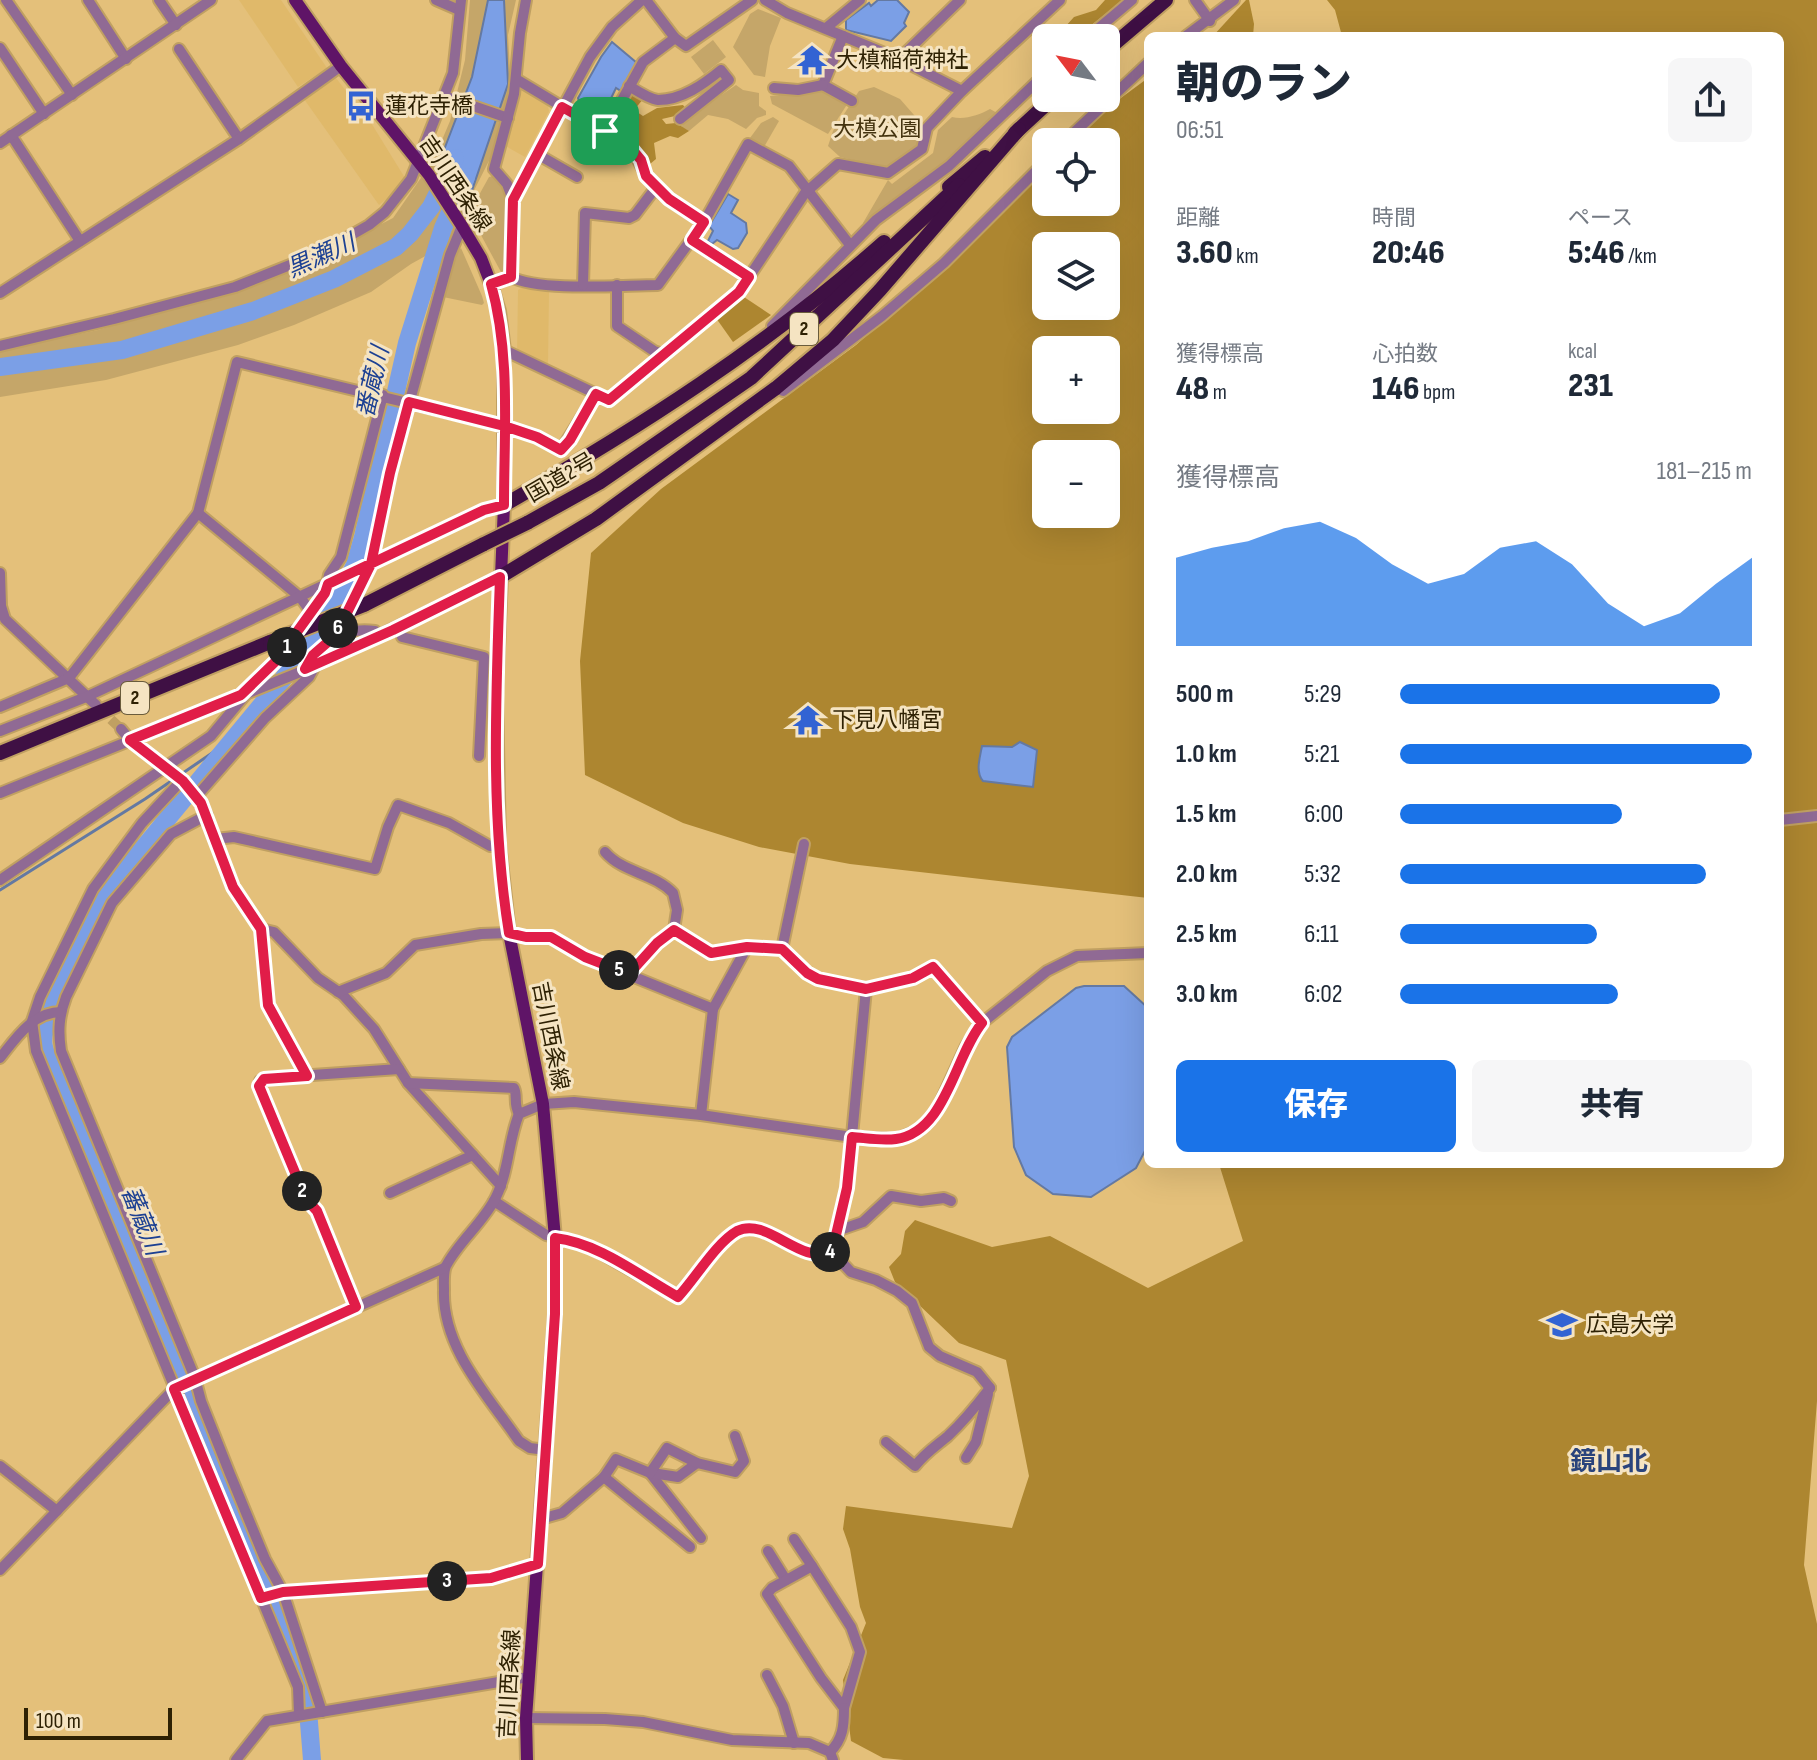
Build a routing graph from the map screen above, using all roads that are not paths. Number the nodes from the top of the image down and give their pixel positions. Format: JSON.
{"nodes":[{"id":1,"x":6,"y":0,"type":"edge"},
{"id":2,"x":88,"y":0,"type":"edge"},
{"id":3,"x":159,"y":0,"type":"edge"},
{"id":4,"x":211,"y":0,"type":"edge"},
{"id":5,"x":295,"y":0,"type":"edge"},
{"id":6,"x":436,"y":0,"type":"edge"},
{"id":7,"x":526,"y":0,"type":"edge"},
{"id":8,"x":644,"y":0,"type":"edge"},
{"id":9,"x":752,"y":0,"type":"edge"},
{"id":10,"x":765,"y":0,"type":"edge"},
{"id":11,"x":860,"y":0,"type":"edge"},
{"id":12,"x":960,"y":0,"type":"edge"},
{"id":13,"x":1060,"y":0,"type":"edge"},
{"id":14,"x":1132,"y":0,"type":"edge"},
{"id":15,"x":1167,"y":0,"type":"edge"},
{"id":16,"x":1195,"y":0,"type":"edge"},
{"id":17,"x":1234,"y":0,"type":"edge"},
{"id":18,"x":460,"y":5,"type":"edge"},
{"id":19,"x":1208,"y":18,"type":"junction"},
{"id":20,"x":1104,"y":24,"type":"edge"},
{"id":21,"x":176,"y":25,"type":"junction"},
{"id":22,"x":826,"y":28,"type":"junction"},
{"id":23,"x":1191,"y":32,"type":"edge"},
{"id":24,"x":843,"y":36,"type":"junction"},
{"id":25,"x":675,"y":38,"type":"junction"},
{"id":26,"x":1120,"y":39,"type":"edge"},
{"id":27,"x":0,"y":48,"type":"edge"},
{"id":28,"x":179,"y":49,"type":"dead end"},
{"id":29,"x":126,"y":59,"type":"junction"},
{"id":30,"x":899,"y":59,"type":"junction"},
{"id":31,"x":341,"y":66,"type":"junction"},
{"id":32,"x":1144,"y":67,"type":"edge"},
{"id":33,"x":516,"y":79,"type":"junction"},
{"id":34,"x":823,"y":85,"type":"junction"},
{"id":35,"x":629,"y":86,"type":"junction"},
{"id":36,"x":1032,"y":86,"type":"edge"},
{"id":37,"x":774,"y":88,"type":"dead end"},
{"id":38,"x":962,"y":91,"type":"junction"},
{"id":39,"x":72,"y":95,"type":"junction"},
{"id":40,"x":448,"y":98,"type":"junction"},
{"id":41,"x":852,"y":101,"type":"dead end"},
{"id":42,"x":562,"y":107,"type":"junction"},
{"id":43,"x":1038,"y":112,"type":"edge"},
{"id":44,"x":44,"y":114,"type":"junction"},
{"id":45,"x":506,"y":117,"type":"junction"},
{"id":46,"x":680,"y":119,"type":"dead end"},
{"id":47,"x":1079,"y":128,"type":"edge"},
{"id":48,"x":1019,"y":129,"type":"junction"},
{"id":49,"x":605,"y":131,"type":"junction"},
{"id":50,"x":11,"y":135,"type":"junction"},
{"id":51,"x":239,"y":139,"type":"junction"},
{"id":52,"x":0,"y":143,"type":"edge"},
{"id":53,"x":537,"y":154,"type":"junction"},
{"id":54,"x":418,"y":161,"type":"junction"},
{"id":55,"x":1032,"y":175,"type":"edge"},
{"id":56,"x":577,"y":177,"type":"dead end"},
{"id":57,"x":657,"y":186,"type":"junction"},
{"id":58,"x":808,"y":188,"type":"junction"},
{"id":59,"x":513,"y":200,"type":"junction"},
{"id":60,"x":704,"y":222,"type":"junction"},
{"id":61,"x":461,"y":225,"type":"junction"},
{"id":62,"x":692,"y":240,"type":"junction"},
{"id":63,"x":80,"y":241,"type":"junction"},
{"id":64,"x":850,"y":245,"type":"junction"},
{"id":65,"x":511,"y":277,"type":"junction"},
{"id":66,"x":749,"y":277,"type":"junction"},
{"id":67,"x":491,"y":284,"type":"junction"},
{"id":68,"x":583,"y":285,"type":"junction"},
{"id":69,"x":617,"y":285,"type":"junction"},
{"id":70,"x":0,"y":293,"type":"edge"},
{"id":71,"x":0,"y":346,"type":"edge"},
{"id":72,"x":504,"y":350,"type":"junction"},
{"id":73,"x":665,"y":355,"type":"junction"},
{"id":74,"x":720,"y":372,"type":"junction"},
{"id":75,"x":776,"y":388,"type":"junction"},
{"id":76,"x":596,"y":394,"type":"junction"},
{"id":77,"x":383,"y":395,"type":"junction"},
{"id":78,"x":409,"y":402,"type":"junction"},
{"id":79,"x":504,"y":426,"type":"junction"},
{"id":80,"x":504,"y":505,"type":"junction"},
{"id":81,"x":198,"y":513,"type":"junction"},
{"id":82,"x":371,"y":564,"type":"junction"},
{"id":83,"x":0,"y":573,"type":"edge"},
{"id":84,"x":500,"y":577,"type":"junction"},
{"id":85,"x":0,"y":583,"type":"edge"},
{"id":86,"x":328,"y":584,"type":"junction"},
{"id":87,"x":300,"y":597,"type":"junction"},
{"id":88,"x":311,"y":614,"type":"junction"},
{"id":89,"x":375,"y":631,"type":"dead end"},
{"id":90,"x":336,"y":632,"type":"junction"},
{"id":91,"x":402,"y":637,"type":"dead end"},
{"id":92,"x":310,"y":668,"type":"junction"},
{"id":93,"x":69,"y":678,"type":"junction"},
{"id":94,"x":244,"y":694,"type":"junction"},
{"id":95,"x":489,"y":694,"type":"junction"},
{"id":96,"x":86,"y":697,"type":"junction"},
{"id":97,"x":96,"y":705,"type":"tunnel mouth"},
{"id":98,"x":0,"y":707,"type":"edge"},
{"id":99,"x":121,"y":729,"type":"tunnel mouth"},
{"id":100,"x":0,"y":731,"type":"edge"},
{"id":101,"x":130,"y":740,"type":"junction"},
{"id":102,"x":0,"y":753,"type":"edge"},
{"id":103,"x":479,"y":756,"type":"dead end"},
{"id":104,"x":164,"y":767,"type":"junction"},
{"id":105,"x":182,"y":780,"type":"junction"},
{"id":106,"x":0,"y":793,"type":"edge"},
{"id":107,"x":195,"y":796,"type":"junction"},
{"id":108,"x":207,"y":815,"type":"junction"},
{"id":109,"x":1817,"y":816,"type":"edge"},
{"id":110,"x":1784,"y":820,"type":"edge"},
{"id":111,"x":215,"y":839,"type":"junction"},
{"id":112,"x":499,"y":844,"type":"junction"},
{"id":113,"x":804,"y":844,"type":"dead end"},
{"id":114,"x":605,"y":852,"type":"dead end"},
{"id":115,"x":0,"y":880,"type":"edge"},
{"id":116,"x":261,"y":929,"type":"junction"},
{"id":117,"x":674,"y":930,"type":"junction"},
{"id":118,"x":509,"y":933,"type":"junction"},
{"id":119,"x":747,"y":947,"type":"junction"},
{"id":120,"x":782,"y":949,"type":"junction"},
{"id":121,"x":1144,"y":953,"type":"edge"},
{"id":122,"x":629,"y":974,"type":"junction"},
{"id":123,"x":866,"y":989,"type":"junction"},
{"id":124,"x":338,"y":992,"type":"junction"},
{"id":125,"x":713,"y":1009,"type":"junction"},
{"id":126,"x":58,"y":1012,"type":"junction"},
{"id":127,"x":32,"y":1021,"type":"junction"},
{"id":128,"x":982,"y":1023,"type":"junction"},
{"id":129,"x":0,"y":1058,"type":"edge"},
{"id":130,"x":399,"y":1069,"type":"junction"},
{"id":131,"x":307,"y":1076,"type":"junction"},
{"id":132,"x":408,"y":1083,"type":"junction"},
{"id":133,"x":543,"y":1104,"type":"junction"},
{"id":134,"x":519,"y":1114,"type":"junction"},
{"id":135,"x":701,"y":1115,"type":"junction"},
{"id":136,"x":852,"y":1137,"type":"junction"},
{"id":137,"x":99,"y":1147,"type":"junction"},
{"id":138,"x":80,"y":1155,"type":"junction"},
{"id":139,"x":473,"y":1155,"type":"junction"},
{"id":140,"x":501,"y":1186,"type":"junction"},
{"id":141,"x":390,"y":1193,"type":"dead end"},
{"id":142,"x":494,"y":1201,"type":"junction"},
{"id":143,"x":951,"y":1201,"type":"dead end"},
{"id":144,"x":837,"y":1231,"type":"junction"},
{"id":145,"x":555,"y":1238,"type":"junction"},
{"id":146,"x":832,"y":1252,"type":"junction"},
{"id":147,"x":444,"y":1268,"type":"junction"},
{"id":148,"x":356,"y":1307,"type":"junction"},
{"id":149,"x":194,"y":1379,"type":"junction"},
{"id":150,"x":174,"y":1388,"type":"junction"},
{"id":151,"x":990,"y":1388,"type":"junction"},
{"id":152,"x":735,"y":1436,"type":"dead end"},
{"id":153,"x":886,"y":1442,"type":"dead end"},
{"id":154,"x":546,"y":1450,"type":"junction"},
{"id":155,"x":966,"y":1458,"type":"dead end"},
{"id":156,"x":697,"y":1463,"type":"junction"},
{"id":157,"x":0,"y":1466,"type":"edge"},
{"id":158,"x":650,"y":1473,"type":"junction"},
{"id":159,"x":604,"y":1477,"type":"junction"},
{"id":160,"x":57,"y":1511,"type":"junction"},
{"id":161,"x":541,"y":1519,"type":"junction"},
{"id":162,"x":701,"y":1538,"type":"dead end"},
{"id":163,"x":794,"y":1539,"type":"dead end"},
{"id":164,"x":690,"y":1547,"type":"dead end"},
{"id":165,"x":768,"y":1551,"type":"dead end"},
{"id":166,"x":538,"y":1564,"type":"junction"},
{"id":167,"x":812,"y":1566,"type":"junction"},
{"id":168,"x":0,"y":1570,"type":"edge"},
{"id":169,"x":786,"y":1580,"type":"junction"},
{"id":170,"x":282,"y":1592,"type":"junction"},
{"id":171,"x":262,"y":1598,"type":"junction"},
{"id":172,"x":767,"y":1675,"type":"dead end"},
{"id":173,"x":529,"y":1677,"type":"junction"},
{"id":174,"x":844,"y":1708,"type":"junction"},
{"id":175,"x":321,"y":1712,"type":"junction"},
{"id":176,"x":300,"y":1714,"type":"junction"},
{"id":177,"x":526,"y":1718,"type":"junction"},
{"id":178,"x":794,"y":1743,"type":"junction"},
{"id":179,"x":831,"y":1756,"type":"edge"},
{"id":180,"x":236,"y":1760,"type":"edge"},
{"id":181,"x":527,"y":1760,"type":"edge"}],
"edges":[{"from":1,"to":39,"type":"street"},
{"from":2,"to":29,"type":"street"},
{"from":3,"to":21,"type":"street"},
{"from":4,"to":21,"type":"street"},
{"from":5,"to":31,"type":"main road","name":"吉川西条線"},
{"from":6,"to":18,"type":"street"},
{"from":7,"to":33,"type":"street"},
{"from":8,"to":25,"type":"street"},
{"from":8,"to":42,"type":"street"},
{"from":9,"to":25,"type":"street"},
{"from":10,"to":22,"type":"street"},
{"from":11,"to":22,"type":"street"},
{"from":12,"to":30,"type":"street"},
{"from":13,"to":38,"type":"street"},
{"from":14,"to":20,"type":"street"},
{"from":15,"to":26,"type":"highway"},
{"from":16,"to":19,"type":"street"},
{"from":17,"to":19,"type":"street"},
{"from":18,"to":40,"type":"street"},
{"from":19,"to":23,"type":"street"},
{"from":21,"to":29,"type":"street"},
{"from":22,"to":24,"type":"street"},
{"from":24,"to":30,"type":"street"},
{"from":24,"to":34,"type":"street"},
{"from":25,"to":35,"type":"street"},
{"from":27,"to":44,"type":"street"},
{"from":28,"to":51,"type":"street"},
{"from":29,"to":39,"type":"street"},
{"from":30,"to":38,"type":"street"},
{"from":31,"to":51,"type":"street"},
{"from":31,"to":54,"type":"main road","name":"吉川西条線"},
{"from":32,"to":47,"type":"street"},
{"from":33,"to":42,"type":"street"},
{"from":33,"to":45,"type":"street"},
{"from":34,"to":37,"type":"street"},
{"from":34,"to":41,"type":"street"},
{"from":35,"to":46,"type":"street"},
{"from":35,"to":49,"type":"street"},
{"from":36,"to":64,"type":"street"},
{"from":38,"to":58,"type":"street"},
{"from":39,"to":44,"type":"street"},
{"from":40,"to":45,"type":"street"},
{"from":40,"to":54,"type":"street"},
{"from":42,"to":49,"type":"street"},
{"from":42,"to":53,"type":"street"},
{"from":43,"to":48,"type":"highway","name":"国道2号","number":"2"},
{"from":44,"to":50,"type":"street"},
{"from":45,"to":59,"type":"street"},
{"from":48,"to":74,"type":"highway"},
{"from":48,"to":75,"type":"highway"},
{"from":48,"to":102,"type":"highway","name":"国道2号","number":"2","bridge":true},
{"from":49,"to":57,"type":"street"},
{"from":50,"to":52,"type":"street"},
{"from":50,"to":63,"type":"street"},
{"from":51,"to":63,"type":"street"},
{"from":53,"to":56,"type":"street"},
{"from":53,"to":59,"type":"street"},
{"from":54,"to":61,"type":"main road","name":"吉川西条線"},
{"from":54,"to":71,"type":"street"},
{"from":55,"to":75,"type":"street"},
{"from":57,"to":60,"type":"street"},
{"from":57,"to":68,"type":"street"},
{"from":58,"to":60,"type":"street"},
{"from":58,"to":64,"type":"street"},
{"from":58,"to":66,"type":"street"},
{"from":59,"to":65,"type":"street"},
{"from":60,"to":62,"type":"street"},
{"from":61,"to":67,"type":"main road","name":"吉川西条線"},
{"from":61,"to":78,"type":"street"},
{"from":62,"to":66,"type":"street"},
{"from":62,"to":69,"type":"street"},
{"from":63,"to":70,"type":"street"},
{"from":64,"to":74,"type":"street"},
{"from":65,"to":67,"type":"street"},
{"from":65,"to":68,"type":"street"},
{"from":66,"to":73,"type":"street"},
{"from":67,"to":72,"type":"main road","name":"吉川西条線"},
{"from":68,"to":69,"type":"street"},
{"from":69,"to":73,"type":"street"},
{"from":72,"to":76,"type":"street"},
{"from":72,"to":79,"type":"main road","name":"吉川西条線"},
{"from":73,"to":76,"type":"street"},
{"from":74,"to":80,"type":"highway"},
{"from":75,"to":84,"type":"highway"},
{"from":76,"to":79,"type":"street"},
{"from":77,"to":78,"type":"street"},
{"from":77,"to":81,"type":"street"},
{"from":77,"to":86,"type":"street"},
{"from":78,"to":79,"type":"street"},
{"from":78,"to":82,"type":"street"},
{"from":79,"to":80,"type":"main road","name":"吉川西条線"},
{"from":80,"to":82,"type":"street"},
{"from":80,"to":84,"type":"main road","name":"吉川西条線"},
{"from":81,"to":87,"type":"street"},
{"from":81,"to":93,"type":"street"},
{"from":82,"to":86,"type":"street"},
{"from":82,"to":90,"type":"street"},
{"from":83,"to":85,"type":"street"},
{"from":84,"to":92,"type":"street"},
{"from":84,"to":95,"type":"main road","name":"吉川西条線"},
{"from":85,"to":93,"type":"street"},
{"from":86,"to":87,"type":"street"},
{"from":86,"to":88,"type":"street"},
{"from":87,"to":88,"type":"street"},
{"from":87,"to":96,"type":"street"},
{"from":88,"to":90,"type":"street"},
{"from":88,"to":94,"type":"street"},
{"from":89,"to":90,"type":"street"},
{"from":90,"to":92,"type":"street"},
{"from":91,"to":95,"type":"street"},
{"from":92,"to":94,"type":"street"},
{"from":92,"to":107,"type":"street"},
{"from":93,"to":96,"type":"street"},
{"from":93,"to":98,"type":"street"},
{"from":94,"to":101,"type":"street"},
{"from":94,"to":104,"type":"street"},
{"from":95,"to":103,"type":"street"},
{"from":95,"to":112,"type":"main road","name":"吉川西条線"},
{"from":96,"to":97,"type":"street"},
{"from":96,"to":100,"type":"street"},
{"from":99,"to":101,"type":"street"},
{"from":101,"to":104,"type":"street"},
{"from":101,"to":106,"type":"street"},
{"from":104,"to":105,"type":"street"},
{"from":104,"to":115,"type":"street"},
{"from":105,"to":107,"type":"street"},
{"from":105,"to":127,"type":"street"},
{"from":107,"to":108,"type":"street"},
{"from":108,"to":111,"type":"street"},
{"from":108,"to":126,"type":"street"},
{"from":109,"to":110,"type":"street"},
{"from":111,"to":112,"type":"street"},
{"from":111,"to":116,"type":"street"},
{"from":112,"to":118,"type":"main road","name":"吉川西条線"},
{"from":113,"to":120,"type":"street"},
{"from":114,"to":117,"type":"street"},
{"from":116,"to":124,"type":"street"},
{"from":116,"to":131,"type":"street"},
{"from":117,"to":119,"type":"street"},
{"from":117,"to":122,"type":"street"},
{"from":118,"to":122,"type":"street"},
{"from":118,"to":124,"type":"street"},
{"from":118,"to":133,"type":"main road","name":"吉川西条線"},
{"from":119,"to":120,"type":"street"},
{"from":119,"to":125,"type":"street"},
{"from":120,"to":123,"type":"street"},
{"from":121,"to":128,"type":"street"},
{"from":122,"to":125,"type":"street"},
{"from":123,"to":128,"type":"street"},
{"from":123,"to":136,"type":"street"},
{"from":124,"to":130,"type":"street"},
{"from":125,"to":135,"type":"street"},
{"from":126,"to":127,"type":"street"},
{"from":126,"to":137,"type":"street"},
{"from":127,"to":129,"type":"street"},
{"from":127,"to":138,"type":"street"},
{"from":128,"to":136,"type":"street"},
{"from":130,"to":131,"type":"street"},
{"from":130,"to":132,"type":"street"},
{"from":131,"to":148,"type":"street"},
{"from":132,"to":134,"type":"street"},
{"from":132,"to":139,"type":"street"},
{"from":133,"to":134,"type":"street"},
{"from":133,"to":135,"type":"street"},
{"from":133,"to":145,"type":"main road","name":"吉川西条線"},
{"from":134,"to":140,"type":"street"},
{"from":135,"to":136,"type":"street"},
{"from":136,"to":144,"type":"street"},
{"from":137,"to":138,"type":"street"},
{"from":137,"to":149,"type":"street"},
{"from":138,"to":150,"type":"street"},
{"from":139,"to":140,"type":"street"},
{"from":139,"to":141,"type":"street"},
{"from":140,"to":142,"type":"street"},
{"from":142,"to":145,"type":"street"},
{"from":142,"to":147,"type":"street"},
{"from":143,"to":144,"type":"street"},
{"from":144,"to":146,"type":"street"},
{"from":145,"to":146,"type":"street"},
{"from":145,"to":154,"type":"main road","name":"吉川西条線"},
{"from":146,"to":151,"type":"street"},
{"from":147,"to":148,"type":"street"},
{"from":147,"to":154,"type":"street"},
{"from":148,"to":149,"type":"street"},
{"from":149,"to":150,"type":"street"},
{"from":149,"to":170,"type":"street"},
{"from":150,"to":160,"type":"street"},
{"from":150,"to":171,"type":"street"},
{"from":151,"to":153,"type":"street"},
{"from":151,"to":155,"type":"street"},
{"from":152,"to":156,"type":"street"},
{"from":154,"to":161,"type":"main road","name":"吉川西条線"},
{"from":156,"to":158,"type":"street"},
{"from":156,"to":158,"type":"street"},
{"from":157,"to":160,"type":"street"},
{"from":158,"to":159,"type":"street"},
{"from":158,"to":162,"type":"street"},
{"from":159,"to":161,"type":"street"},
{"from":159,"to":164,"type":"street"},
{"from":160,"to":168,"type":"street"},
{"from":161,"to":166,"type":"main road","name":"吉川西条線"},
{"from":163,"to":167,"type":"street"},
{"from":165,"to":169,"type":"street"},
{"from":166,"to":170,"type":"street"},
{"from":166,"to":173,"type":"main road","name":"吉川西条線"},
{"from":167,"to":169,"type":"street"},
{"from":167,"to":174,"type":"street"},
{"from":169,"to":174,"type":"street"},
{"from":170,"to":171,"type":"street"},
{"from":170,"to":175,"type":"street"},
{"from":171,"to":176,"type":"street"},
{"from":172,"to":178,"type":"street"},
{"from":173,"to":175,"type":"street"},
{"from":173,"to":177,"type":"main road","name":"吉川西条線"},
{"from":174,"to":179,"type":"street"},
{"from":175,"to":176,"type":"street"},
{"from":176,"to":180,"type":"street"},
{"from":177,"to":178,"type":"street"},
{"from":177,"to":181,"type":"main road","name":"吉川西条線"},
{"from":178,"to":179,"type":"street"}]}
